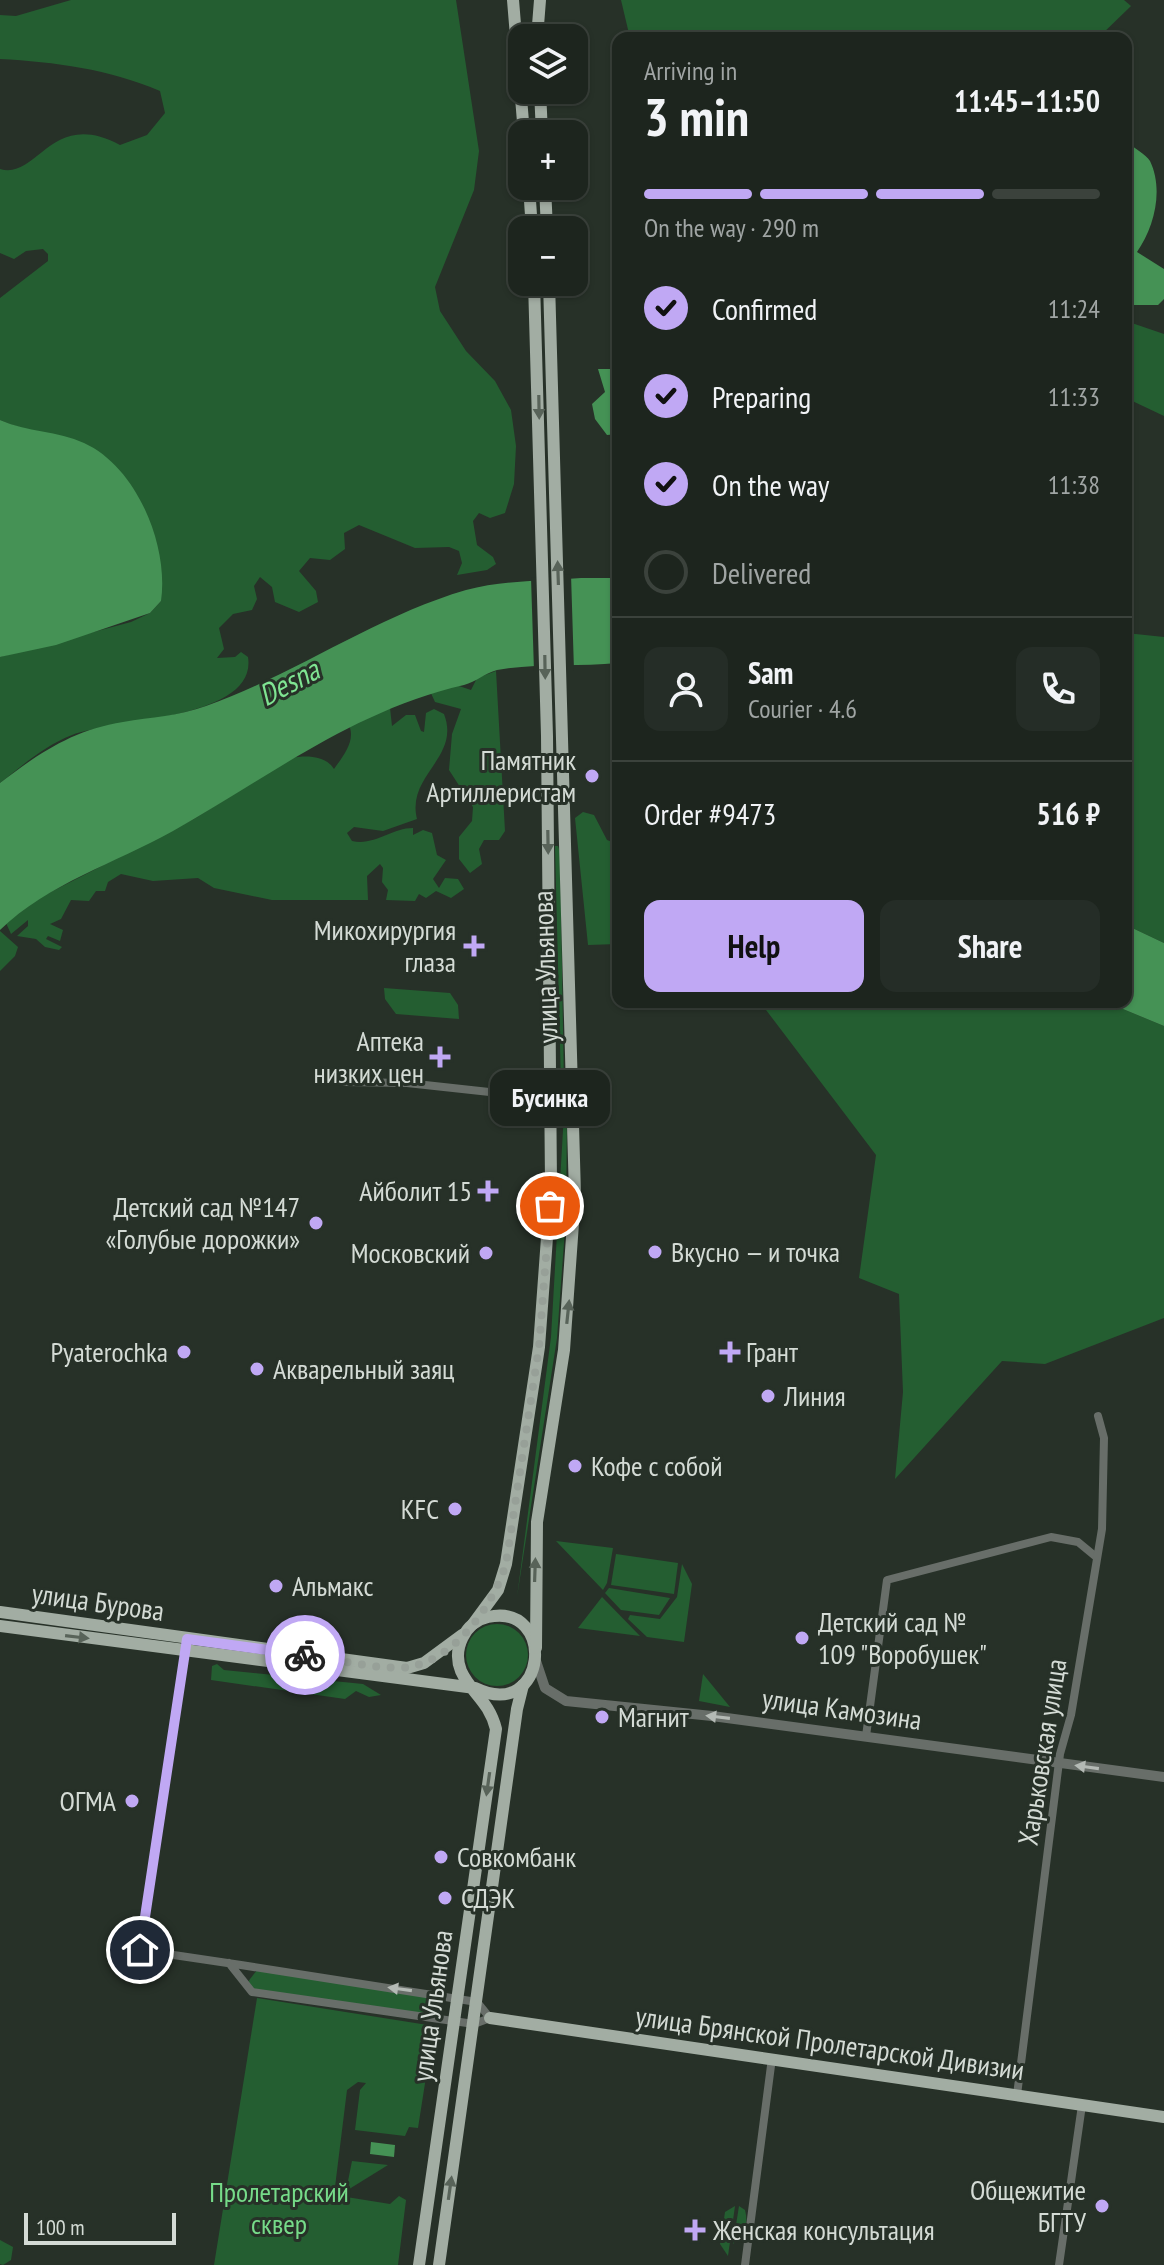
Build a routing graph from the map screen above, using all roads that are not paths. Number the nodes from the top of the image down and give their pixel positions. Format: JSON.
{"nodes":[{"id":1,"x":513,"y":0,"type":"edge"},
{"id":2,"x":540,"y":0,"type":"edge"},
{"id":3,"x":536,"y":24,"type":"edge"},
{"id":4,"x":523,"y":120,"type":"edge"},
{"id":5,"x":535,"y":296,"type":"edge"},
{"id":6,"x":550,"y":296,"type":"edge"},
{"id":7,"x":345,"y":1082,"type":"dead end"},
{"id":8,"x":550,"y":1101,"type":"junction"},
{"id":9,"x":573,"y":1101,"type":"junction"},
{"id":10,"x":1098,"y":1416,"type":"dead end"},
{"id":11,"x":1095,"y":1556,"type":"junction"},
{"id":12,"x":0,"y":1612,"type":"edge"},
{"id":13,"x":0,"y":1626,"type":"edge"},
{"id":14,"x":469,"y":1629,"type":"junction"},
{"id":15,"x":186,"y":1645,"type":"junction"},
{"id":16,"x":536,"y":1654,"type":"junction"},
{"id":17,"x":523,"y":1685,"type":"junction"},
{"id":18,"x":475,"y":1688,"type":"junction"},
{"id":19,"x":866,"y":1736,"type":"junction"},
{"id":20,"x":1059,"y":1763,"type":"junction"},
{"id":21,"x":1164,"y":1777,"type":"edge"},
{"id":22,"x":229,"y":1963,"type":"junction"},
{"id":23,"x":457,"y":1998,"type":"junction"},
{"id":24,"x":477,"y":2002,"type":"junction"},
{"id":25,"x":490,"y":2018,"type":"junction"},
{"id":26,"x":454,"y":2022,"type":"junction"},
{"id":27,"x":474,"y":2024,"type":"junction"},
{"id":28,"x":772,"y":2058,"type":"junction"},
{"id":29,"x":1017,"y":2095,"type":"junction"},
{"id":30,"x":1082,"y":2105,"type":"junction"},
{"id":31,"x":1164,"y":2117,"type":"edge"},
{"id":32,"x":419,"y":2265,"type":"edge"},
{"id":33,"x":439,"y":2265,"type":"edge"},
{"id":34,"x":745,"y":2265,"type":"edge"},
{"id":35,"x":1059,"y":2265,"type":"edge"}],
"edges":[{"from":1,"to":4,"type":"main road"},
{"from":2,"to":3,"type":"main road"},
{"from":5,"to":8,"type":"main road","name":"улица Ульянова","one_way":true},
{"from":9,"to":6,"type":"main road","name":"улица Ульянова","one_way":true},
{"from":7,"to":8,"type":"street"},
{"from":8,"to":9,"type":"street"},
{"from":8,"to":14,"type":"main road","name":"улица Ульянова"},
{"from":16,"to":9,"type":"main road","name":"улица Ульянова","one_way":true},
{"from":10,"to":11,"type":"street","name":"Харьковская улица"},
{"from":11,"to":19,"type":"street"},
{"from":11,"to":20,"type":"street","name":"Харьковская улица"},
{"from":12,"to":15,"type":"main road","name":"улица Бурова"},
{"from":13,"to":15,"type":"main road","name":"улица Бурова","one_way":true},
{"from":14,"to":15,"type":"main road","name":"улица Бурова"},
{"from":14,"to":16,"type":"main road"},
{"from":14,"to":18,"type":"main road"},
{"from":15,"to":18,"type":"main road","name":"улица Бурова"},
{"from":15,"to":22,"type":"street"},
{"from":16,"to":17,"type":"main road"},
{"from":19,"to":16,"type":"street","name":"улица Камозина","one_way":true},
{"from":17,"to":18,"type":"main road"},
{"from":17,"to":24,"type":"main road","name":"улица Ульянова"},
{"from":18,"to":23,"type":"main road","name":"улица Ульянова","one_way":true},
{"from":19,"to":20,"type":"street","name":"улица Камозина"},
{"from":21,"to":20,"type":"street","name":"улица Камозина","one_way":true},
{"from":20,"to":29,"type":"street","name":"Харьковская улица"},
{"from":23,"to":22,"type":"street","one_way":true},
{"from":22,"to":26,"type":"street","name":"улица Брянской Пролетарской Дивизии"},
{"from":23,"to":24,"type":"street"},
{"from":23,"to":26,"type":"main road","name":"улица Ульянова"},
{"from":24,"to":25,"type":"street"},
{"from":24,"to":27,"type":"main road","name":"улица Ульянова"},
{"from":25,"to":27,"type":"street","name":"улица Брянской Пролетарской Дивизии"},
{"from":25,"to":28,"type":"main road","name":"улица Брянской Пролетарской Дивизии"},
{"from":26,"to":27,"type":"street","name":"улица Брянской Пролетарской Дивизии"},
{"from":26,"to":32,"type":"main road","name":"улица Ульянова"},
{"from":33,"to":27,"type":"main road","name":"улица Ульянова","one_way":true},
{"from":28,"to":29,"type":"main road","name":"улица Брянской Пролетарской Дивизии"},
{"from":28,"to":34,"type":"street"},
{"from":29,"to":30,"type":"main road","name":"улица Брянской Пролетарской Дивизии"},
{"from":30,"to":31,"type":"main road","name":"улица Брянской Пролетарской Дивизии"},
{"from":30,"to":35,"type":"street"}]}
